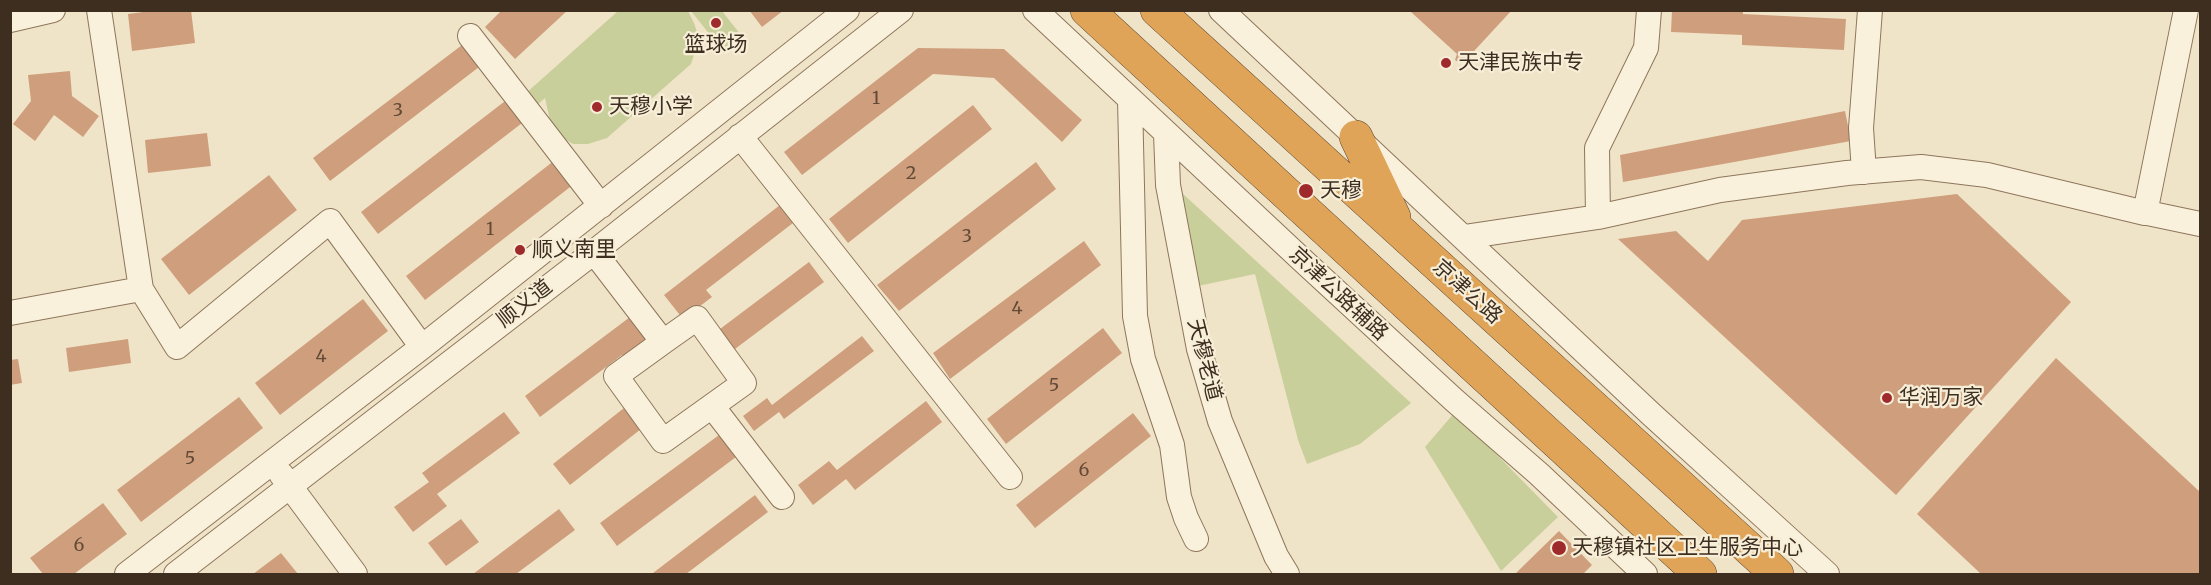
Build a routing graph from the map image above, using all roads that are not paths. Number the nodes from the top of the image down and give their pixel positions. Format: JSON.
{"nodes":[{"id":1,"x":53,"y":10,"type":"edge"},
{"id":2,"x":99,"y":10,"type":"edge"},
{"id":3,"x":848,"y":10,"type":"edge"},
{"id":4,"x":901,"y":10,"type":"edge"},
{"id":5,"x":1035,"y":10,"type":"edge"},
{"id":6,"x":1087,"y":10,"type":"edge"},
{"id":7,"x":1157,"y":10,"type":"edge"},
{"id":8,"x":1221,"y":10,"type":"edge"},
{"id":9,"x":1649,"y":10,"type":"edge"},
{"id":10,"x":1870,"y":10,"type":"edge"},
{"id":11,"x":2186,"y":10,"type":"edge"},
{"id":12,"x":10,"y":20,"type":"edge"},
{"id":13,"x":470,"y":36,"type":"dead end"},
{"id":14,"x":1130,"y":100,"type":"junction"},
{"id":15,"x":1166,"y":134,"type":"junction"},
{"id":16,"x":740,"y":136,"type":"junction"},
{"id":17,"x":1356,"y":136,"type":"junction"},
{"id":18,"x":1864,"y":172,"type":"junction"},
{"id":19,"x":605,"y":202,"type":"junction"},
{"id":20,"x":2141,"y":212,"type":"junction"},
{"id":21,"x":1598,"y":217,"type":"junction"},
{"id":22,"x":628,"y":224,"type":"junction"},
{"id":23,"x":2200,"y":224,"type":"edge"},
{"id":24,"x":1401,"y":232,"type":"junction"},
{"id":25,"x":1464,"y":237,"type":"junction"},
{"id":26,"x":594,"y":252,"type":"junction"},
{"id":27,"x":141,"y":289,"type":"junction"},
{"id":28,"x":10,"y":313,"type":"edge"},
{"id":29,"x":663,"y":342,"type":"junction"},
{"id":30,"x":422,"y":347,"type":"junction"},
{"id":31,"x":712,"y":406,"type":"junction"},
{"id":32,"x":1490,"y":432,"type":"junction"},
{"id":33,"x":272,"y":462,"type":"junction"},
{"id":34,"x":1010,"y":477,"type":"dead end"},
{"id":35,"x":290,"y":486,"type":"junction"},
{"id":36,"x":782,"y":497,"type":"dead end"},
{"id":37,"x":1627,"y":508,"type":"junction"},
{"id":38,"x":1196,"y":539,"type":"dead end"},
{"id":39,"x":127,"y":574,"type":"edge"},
{"id":40,"x":176,"y":574,"type":"edge"},
{"id":41,"x":355,"y":574,"type":"edge"},
{"id":42,"x":1287,"y":574,"type":"edge"},
{"id":43,"x":1645,"y":574,"type":"edge"},
{"id":44,"x":1700,"y":574,"type":"edge"},
{"id":45,"x":1777,"y":574,"type":"edge"},
{"id":46,"x":1827,"y":574,"type":"edge"}],
"edges":[{"from":1,"to":12,"type":"street"},
{"from":2,"to":27,"type":"street"},
{"from":3,"to":19,"type":"street","name":"顺义道"},
{"from":4,"to":16,"type":"street","name":"顺义道"},
{"from":5,"to":14,"type":"street","name":"京津公路辅路"},
{"from":6,"to":37,"type":"highway"},
{"from":7,"to":24,"type":"highway","name":"京津公路"},
{"from":8,"to":17,"type":"street"},
{"from":9,"to":21,"type":"street"},
{"from":10,"to":18,"type":"street"},
{"from":11,"to":20,"type":"street"},
{"from":13,"to":19,"type":"street"},
{"from":14,"to":15,"type":"street","name":"京津公路辅路"},
{"from":14,"to":38,"type":"street"},
{"from":15,"to":32,"type":"street","name":"京津公路辅路"},
{"from":15,"to":42,"type":"street","name":"天穆老道"},
{"from":16,"to":22,"type":"street","name":"顺义道"},
{"from":16,"to":34,"type":"street"},
{"from":17,"to":24,"type":"highway"},
{"from":17,"to":25,"type":"street"},
{"from":18,"to":20,"type":"street"},
{"from":18,"to":21,"type":"street"},
{"from":19,"to":22,"type":"street"},
{"from":19,"to":30,"type":"street","name":"顺义道"},
{"from":20,"to":23,"type":"street"},
{"from":21,"to":25,"type":"street"},
{"from":22,"to":26,"type":"street","name":"顺义道"},
{"from":24,"to":45,"type":"highway","name":"京津公路"},
{"from":25,"to":46,"type":"street"},
{"from":26,"to":29,"type":"street"},
{"from":26,"to":35,"type":"street","name":"顺义道"},
{"from":27,"to":28,"type":"street"},
{"from":27,"to":30,"type":"street"},
{"from":29,"to":31,"type":"street"},
{"from":29,"to":31,"type":"street"},
{"from":30,"to":33,"type":"street","name":"顺义道"},
{"from":31,"to":36,"type":"street"},
{"from":32,"to":37,"type":"street"},
{"from":32,"to":43,"type":"street","name":"京津公路辅路"},
{"from":33,"to":35,"type":"street"},
{"from":33,"to":39,"type":"street","name":"顺义道"},
{"from":35,"to":40,"type":"street","name":"顺义道"},
{"from":35,"to":41,"type":"street"},
{"from":37,"to":44,"type":"highway"}]}
